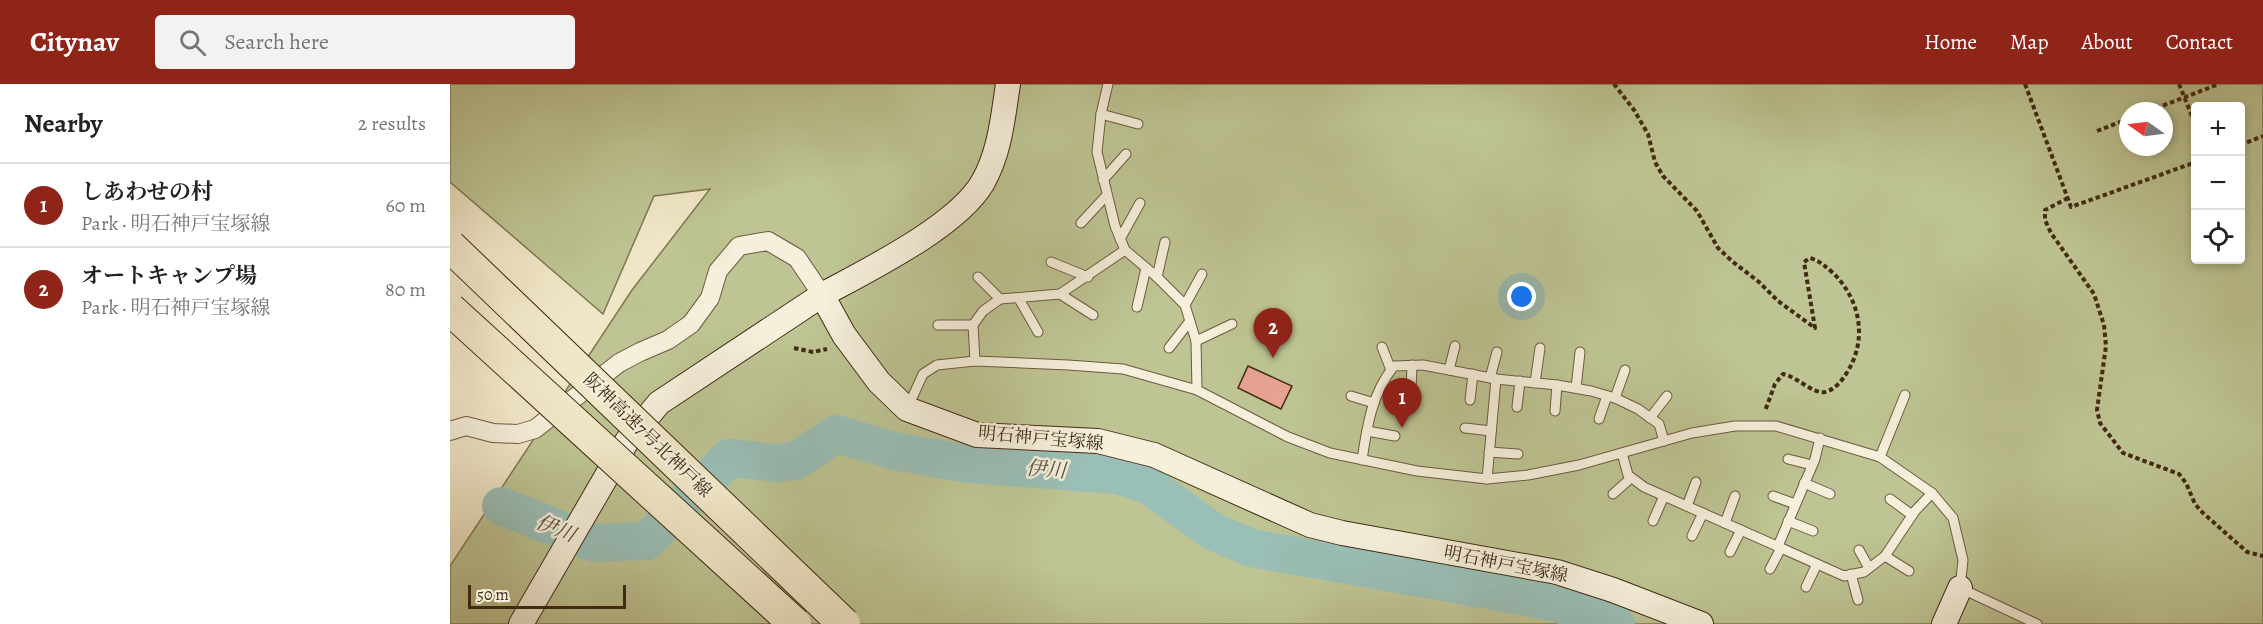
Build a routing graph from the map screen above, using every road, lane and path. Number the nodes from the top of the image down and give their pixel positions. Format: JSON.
{"nodes":[{"id":1,"x":1008,"y":84,"type":"edge"},
{"id":2,"x":1108,"y":84,"type":"edge"},
{"id":3,"x":1614,"y":84,"type":"edge"},
{"id":4,"x":2025,"y":84,"type":"edge"},
{"id":5,"x":2179,"y":84,"type":"edge"},
{"id":6,"x":2218,"y":84,"type":"edge"},
{"id":7,"x":2184,"y":98,"type":"junction"},
{"id":8,"x":2173,"y":102,"type":"edge"},
{"id":9,"x":1101,"y":114,"type":"junction"},
{"id":10,"x":2191,"y":114,"type":"edge"},
{"id":11,"x":2119,"y":122,"type":"edge"},
{"id":12,"x":1138,"y":124,"type":"dead end"},
{"id":13,"x":2097,"y":131,"type":"dead end"},
{"id":14,"x":2263,"y":136,"type":"edge"},
{"id":15,"x":2245,"y":143,"type":"edge"},
{"id":16,"x":1126,"y":154,"type":"dead end"},
{"id":17,"x":2191,"y":164,"type":"edge"},
{"id":18,"x":1103,"y":180,"type":"junction"},
{"id":19,"x":1106,"y":196,"type":"junction"},
{"id":20,"x":2068,"y":198,"type":"junction"},
{"id":21,"x":1140,"y":203,"type":"dead end"},
{"id":22,"x":1081,"y":223,"type":"dead end"},
{"id":23,"x":1120,"y":239,"type":"junction"},
{"id":24,"x":1165,"y":242,"type":"dead end"},
{"id":25,"x":450,"y":246,"type":"edge"},
{"id":26,"x":1125,"y":250,"type":"junction"},
{"id":27,"x":1051,"y":262,"type":"dead end"},
{"id":28,"x":1146,"y":268,"type":"junction"},
{"id":29,"x":1202,"y":274,"type":"dead end"},
{"id":30,"x":978,"y":277,"type":"dead end"},
{"id":31,"x":1088,"y":277,"type":"junction"},
{"id":32,"x":1157,"y":277,"type":"junction"},
{"id":33,"x":1060,"y":294,"type":"junction"},
{"id":34,"x":822,"y":295,"type":"junction"},
{"id":35,"x":1000,"y":299,"type":"junction"},
{"id":36,"x":1019,"y":299,"type":"junction"},
{"id":37,"x":1185,"y":305,"type":"junction"},
{"id":38,"x":1137,"y":307,"type":"dead end"},
{"id":39,"x":450,"y":309,"type":"edge"},
{"id":40,"x":1093,"y":315,"type":"dead end"},
{"id":41,"x":1190,"y":321,"type":"junction"},
{"id":42,"x":1232,"y":324,"type":"dead end"},
{"id":43,"x":938,"y":325,"type":"dead end"},
{"id":44,"x":973,"y":325,"type":"junction"},
{"id":45,"x":1038,"y":332,"type":"dead end"},
{"id":46,"x":1196,"y":340,"type":"junction"},
{"id":47,"x":1455,"y":346,"type":"dead end"},
{"id":48,"x":1382,"y":347,"type":"dead end"},
{"id":49,"x":794,"y":348,"type":"dead end"},
{"id":50,"x":1169,"y":348,"type":"dead end"},
{"id":51,"x":1540,"y":348,"type":"dead end"},
{"id":52,"x":827,"y":350,"type":"dead end"},
{"id":53,"x":1497,"y":352,"type":"dead end"},
{"id":54,"x":1580,"y":352,"type":"dead end"},
{"id":55,"x":975,"y":361,"type":"junction"},
{"id":56,"x":1412,"y":365,"type":"junction"},
{"id":57,"x":1391,"y":370,"type":"junction"},
{"id":58,"x":1449,"y":370,"type":"junction"},
{"id":59,"x":1625,"y":370,"type":"dead end"},
{"id":60,"x":1473,"y":374,"type":"junction"},
{"id":61,"x":1493,"y":378,"type":"junction"},
{"id":62,"x":1520,"y":381,"type":"junction"},
{"id":63,"x":1535,"y":383,"type":"junction"},
{"id":64,"x":1557,"y":385,"type":"junction"},
{"id":65,"x":1576,"y":388,"type":"junction"},
{"id":66,"x":1411,"y":389,"type":"dead end"},
{"id":67,"x":1197,"y":390,"type":"junction"},
{"id":68,"x":1905,"y":395,"type":"dead end"},
{"id":69,"x":1351,"y":396,"type":"dead end"},
{"id":70,"x":1668,"y":396,"type":"dead end"},
{"id":71,"x":1611,"y":397,"type":"junction"},
{"id":72,"x":1470,"y":400,"type":"dead end"},
{"id":73,"x":1374,"y":403,"type":"junction"},
{"id":74,"x":1517,"y":407,"type":"dead end"},
{"id":75,"x":908,"y":409,"type":"junction"},
{"id":76,"x":1555,"y":411,"type":"dead end"},
{"id":77,"x":1650,"y":418,"type":"junction"},
{"id":78,"x":1599,"y":419,"type":"dead end"},
{"id":79,"x":1759,"y":426,"type":"junction"},
{"id":80,"x":1465,"y":428,"type":"dead end"},
{"id":81,"x":450,"y":431,"type":"edge"},
{"id":82,"x":1366,"y":431,"type":"junction"},
{"id":83,"x":1491,"y":431,"type":"junction"},
{"id":84,"x":1395,"y":436,"type":"dead end"},
{"id":85,"x":1820,"y":438,"type":"junction"},
{"id":86,"x":1664,"y":441,"type":"junction"},
{"id":87,"x":1489,"y":453,"type":"junction"},
{"id":88,"x":1622,"y":453,"type":"junction"},
{"id":89,"x":1518,"y":454,"type":"dead end"},
{"id":90,"x":1880,"y":457,"type":"junction"},
{"id":91,"x":1788,"y":459,"type":"dead end"},
{"id":92,"x":1362,"y":460,"type":"junction"},
{"id":93,"x":1812,"y":465,"type":"junction"},
{"id":94,"x":1631,"y":478,"type":"junction"},
{"id":95,"x":1487,"y":479,"type":"junction"},
{"id":96,"x":1696,"y":482,"type":"dead end"},
{"id":97,"x":1804,"y":483,"type":"junction"},
{"id":98,"x":1932,"y":493,"type":"junction"},
{"id":99,"x":1613,"y":494,"type":"dead end"},
{"id":100,"x":1830,"y":494,"type":"dead end"},
{"id":101,"x":1664,"y":496,"type":"junction"},
{"id":102,"x":1735,"y":496,"type":"dead end"},
{"id":103,"x":1773,"y":496,"type":"dead end"},
{"id":104,"x":1890,"y":499,"type":"dead end"},
{"id":105,"x":1795,"y":504,"type":"junction"},
{"id":106,"x":1687,"y":506,"type":"junction"},
{"id":107,"x":1703,"y":513,"type":"junction"},
{"id":108,"x":1912,"y":515,"type":"junction"},
{"id":109,"x":1653,"y":521,"type":"dead end"},
{"id":110,"x":1788,"y":521,"type":"junction"},
{"id":111,"x":1725,"y":523,"type":"junction"},
{"id":112,"x":1741,"y":530,"type":"junction"},
{"id":113,"x":1813,"y":531,"type":"dead end"},
{"id":114,"x":1692,"y":536,"type":"dead end"},
{"id":115,"x":1779,"y":547,"type":"junction"},
{"id":116,"x":1859,"y":550,"type":"dead end"},
{"id":117,"x":1730,"y":552,"type":"dead end"},
{"id":118,"x":1885,"y":556,"type":"junction"},
{"id":119,"x":2263,"y":556,"type":"edge"},
{"id":120,"x":1817,"y":564,"type":"junction"},
{"id":121,"x":1770,"y":568,"type":"dead end"},
{"id":122,"x":1869,"y":568,"type":"junction"},
{"id":123,"x":1909,"y":571,"type":"dead end"},
{"id":124,"x":1851,"y":574,"type":"junction"},
{"id":125,"x":1806,"y":587,"type":"dead end"},
{"id":126,"x":1960,"y":588,"type":"junction"},
{"id":127,"x":1858,"y":600,"type":"dead end"},
{"id":128,"x":521,"y":624,"type":"edge"},
{"id":129,"x":795,"y":624,"type":"edge"},
{"id":130,"x":844,"y":624,"type":"edge"},
{"id":131,"x":1701,"y":624,"type":"edge"},
{"id":132,"x":1944,"y":624,"type":"edge"},
{"id":133,"x":2037,"y":624,"type":"edge"}],
"edges":[{"from":1,"to":34,"type":"street"},
{"from":2,"to":9,"type":"lane"},
{"from":3,"to":79,"type":"path"},
{"from":4,"to":20,"type":"path"},
{"from":5,"to":7,"type":"path"},
{"from":6,"to":7,"type":"path"},
{"from":7,"to":8,"type":"path"},
{"from":7,"to":10,"type":"path"},
{"from":9,"to":12,"type":"lane"},
{"from":9,"to":18,"type":"lane"},
{"from":11,"to":13,"type":"path"},
{"from":14,"to":15,"type":"path"},
{"from":16,"to":18,"type":"lane"},
{"from":17,"to":20,"type":"path"},
{"from":18,"to":19,"type":"lane"},
{"from":19,"to":22,"type":"lane"},
{"from":19,"to":23,"type":"lane"},
{"from":20,"to":119,"type":"path"},
{"from":21,"to":23,"type":"lane"},
{"from":23,"to":26,"type":"lane"},
{"from":24,"to":32,"type":"lane"},
{"from":25,"to":130,"type":"highway","name":"阪神高速7号北神戸線","bridge":true},
{"from":26,"to":28,"type":"lane"},
{"from":26,"to":31,"type":"lane"},
{"from":27,"to":31,"type":"lane"},
{"from":28,"to":32,"type":"lane"},
{"from":28,"to":38,"type":"lane"},
{"from":29,"to":37,"type":"lane"},
{"from":30,"to":35,"type":"lane"},
{"from":31,"to":33,"type":"lane"},
{"from":32,"to":37,"type":"lane"},
{"from":33,"to":36,"type":"lane"},
{"from":33,"to":40,"type":"lane"},
{"from":34,"to":75,"type":"street","name":"明石神戸宝塚線"},
{"from":34,"to":81,"type":"street"},
{"from":34,"to":128,"type":"street"},
{"from":35,"to":36,"type":"lane"},
{"from":35,"to":44,"type":"lane"},
{"from":36,"to":45,"type":"lane"},
{"from":37,"to":41,"type":"lane"},
{"from":39,"to":129,"type":"highway","name":"阪神高速7号北神戸線","bridge":true},
{"from":41,"to":46,"type":"lane"},
{"from":41,"to":50,"type":"lane"},
{"from":42,"to":46,"type":"lane"},
{"from":43,"to":44,"type":"lane"},
{"from":44,"to":55,"type":"lane"},
{"from":46,"to":67,"type":"lane"},
{"from":47,"to":58,"type":"lane"},
{"from":48,"to":57,"type":"lane"},
{"from":49,"to":52,"type":"path"},
{"from":51,"to":63,"type":"lane"},
{"from":53,"to":61,"type":"lane"},
{"from":54,"to":65,"type":"lane"},
{"from":55,"to":67,"type":"lane"},
{"from":55,"to":75,"type":"lane"},
{"from":56,"to":57,"type":"lane"},
{"from":56,"to":58,"type":"lane"},
{"from":56,"to":66,"type":"lane"},
{"from":57,"to":73,"type":"lane"},
{"from":58,"to":60,"type":"lane"},
{"from":59,"to":71,"type":"lane"},
{"from":60,"to":61,"type":"lane"},
{"from":60,"to":72,"type":"lane"},
{"from":61,"to":62,"type":"lane"},
{"from":61,"to":83,"type":"lane"},
{"from":62,"to":63,"type":"lane"},
{"from":62,"to":74,"type":"lane"},
{"from":63,"to":64,"type":"lane"},
{"from":64,"to":65,"type":"lane"},
{"from":64,"to":76,"type":"lane"},
{"from":65,"to":71,"type":"lane"},
{"from":67,"to":92,"type":"lane"},
{"from":68,"to":90,"type":"lane"},
{"from":69,"to":73,"type":"lane"},
{"from":70,"to":77,"type":"lane"},
{"from":71,"to":77,"type":"lane"},
{"from":71,"to":78,"type":"lane"},
{"from":73,"to":82,"type":"lane"},
{"from":75,"to":131,"type":"street","name":"明石神戸宝塚線"},
{"from":77,"to":86,"type":"lane"},
{"from":79,"to":85,"type":"lane"},
{"from":79,"to":86,"type":"lane"},
{"from":80,"to":83,"type":"lane"},
{"from":82,"to":84,"type":"lane"},
{"from":82,"to":92,"type":"lane"},
{"from":83,"to":87,"type":"lane"},
{"from":85,"to":90,"type":"lane"},
{"from":85,"to":93,"type":"lane"},
{"from":86,"to":88,"type":"lane"},
{"from":87,"to":89,"type":"lane"},
{"from":87,"to":95,"type":"lane"},
{"from":88,"to":94,"type":"lane"},
{"from":88,"to":95,"type":"lane"},
{"from":90,"to":98,"type":"lane"},
{"from":91,"to":93,"type":"lane"},
{"from":92,"to":95,"type":"lane"},
{"from":93,"to":97,"type":"lane"},
{"from":94,"to":99,"type":"lane"},
{"from":94,"to":101,"type":"lane"},
{"from":96,"to":106,"type":"lane"},
{"from":97,"to":100,"type":"lane"},
{"from":97,"to":105,"type":"lane"},
{"from":98,"to":108,"type":"lane"},
{"from":98,"to":126,"type":"lane"},
{"from":101,"to":106,"type":"lane"},
{"from":101,"to":109,"type":"lane"},
{"from":102,"to":111,"type":"lane"},
{"from":103,"to":105,"type":"lane"},
{"from":104,"to":108,"type":"lane"},
{"from":105,"to":110,"type":"lane"},
{"from":106,"to":107,"type":"lane"},
{"from":107,"to":111,"type":"lane"},
{"from":107,"to":114,"type":"lane"},
{"from":108,"to":118,"type":"lane"},
{"from":110,"to":113,"type":"lane"},
{"from":110,"to":115,"type":"lane"},
{"from":111,"to":112,"type":"lane"},
{"from":112,"to":115,"type":"lane"},
{"from":112,"to":117,"type":"lane"},
{"from":115,"to":120,"type":"lane"},
{"from":115,"to":121,"type":"lane"},
{"from":116,"to":122,"type":"lane"},
{"from":118,"to":122,"type":"lane"},
{"from":118,"to":123,"type":"lane"},
{"from":120,"to":124,"type":"lane"},
{"from":120,"to":125,"type":"lane"},
{"from":122,"to":124,"type":"lane"},
{"from":124,"to":127,"type":"lane"},
{"from":126,"to":132,"type":"street"},
{"from":126,"to":133,"type":"lane"}]}
